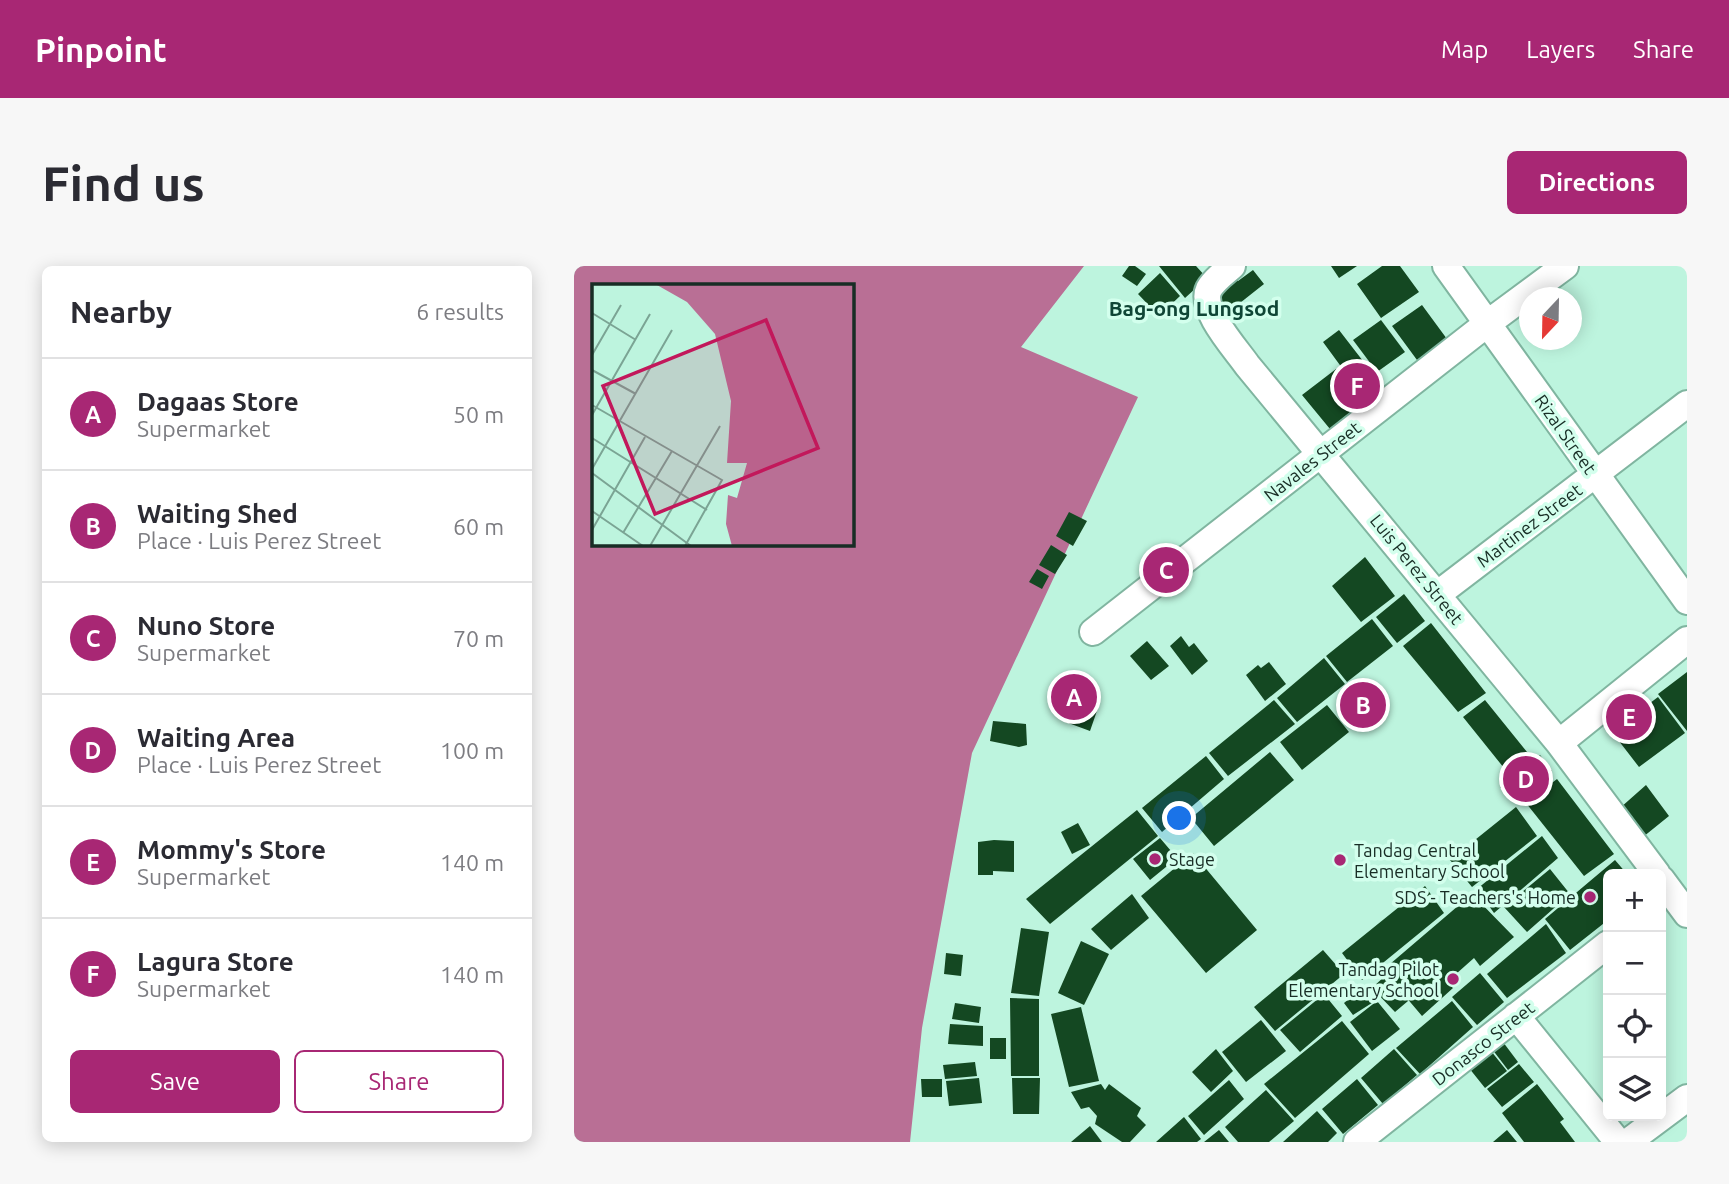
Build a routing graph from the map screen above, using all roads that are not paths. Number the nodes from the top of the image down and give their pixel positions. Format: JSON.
{"nodes":[{"id":1,"x":1232,"y":266,"type":"edge"},
{"id":2,"x":1446,"y":266,"type":"edge"},
{"id":3,"x":1565,"y":266,"type":"edge"},
{"id":4,"x":1488,"y":323,"type":"junction"},
{"id":5,"x":1687,"y":404,"type":"edge"},
{"id":6,"x":1322,"y":453,"type":"junction"},
{"id":7,"x":1595,"y":474,"type":"junction"},
{"id":8,"x":1438,"y":594,"type":"junction"},
{"id":9,"x":1687,"y":601,"type":"edge"},
{"id":10,"x":1093,"y":632,"type":"dead end"},
{"id":11,"x":1687,"y":640,"type":"edge"},
{"id":12,"x":1559,"y":743,"type":"junction"},
{"id":13,"x":1671,"y":891,"type":"edge"},
{"id":14,"x":1603,"y":948,"type":"edge"},
{"id":15,"x":1516,"y":1016,"type":"junction"},
{"id":16,"x":1687,"y":1098,"type":"edge"},
{"id":17,"x":1357,"y":1142,"type":"edge"},
{"id":18,"x":1618,"y":1142,"type":"edge"},
{"id":19,"x":1628,"y":1142,"type":"edge"}],
"edges":[{"from":1,"to":6,"type":"street","name":"Luis Perez Street"},
{"from":2,"to":4,"type":"street","name":"Rizal Street"},
{"from":3,"to":4,"type":"street","name":"Navales Street"},
{"from":4,"to":6,"type":"street","name":"Navales Street"},
{"from":4,"to":7,"type":"street","name":"Rizal Street"},
{"from":5,"to":7,"type":"street","name":"Martinez Street"},
{"from":6,"to":8,"type":"street","name":"Luis Perez Street"},
{"from":6,"to":10,"type":"street","name":"Navales Street"},
{"from":7,"to":8,"type":"street","name":"Martinez Street"},
{"from":7,"to":9,"type":"street","name":"Rizal Street"},
{"from":8,"to":12,"type":"street","name":"Luis Perez Street"},
{"from":11,"to":12,"type":"street"},
{"from":12,"to":13,"type":"street","name":"Luis Perez Street"},
{"from":14,"to":15,"type":"street","name":"Donasco Street"},
{"from":15,"to":17,"type":"street","name":"Donasco Street"},
{"from":15,"to":18,"type":"street"},
{"from":16,"to":19,"type":"street"}]}
